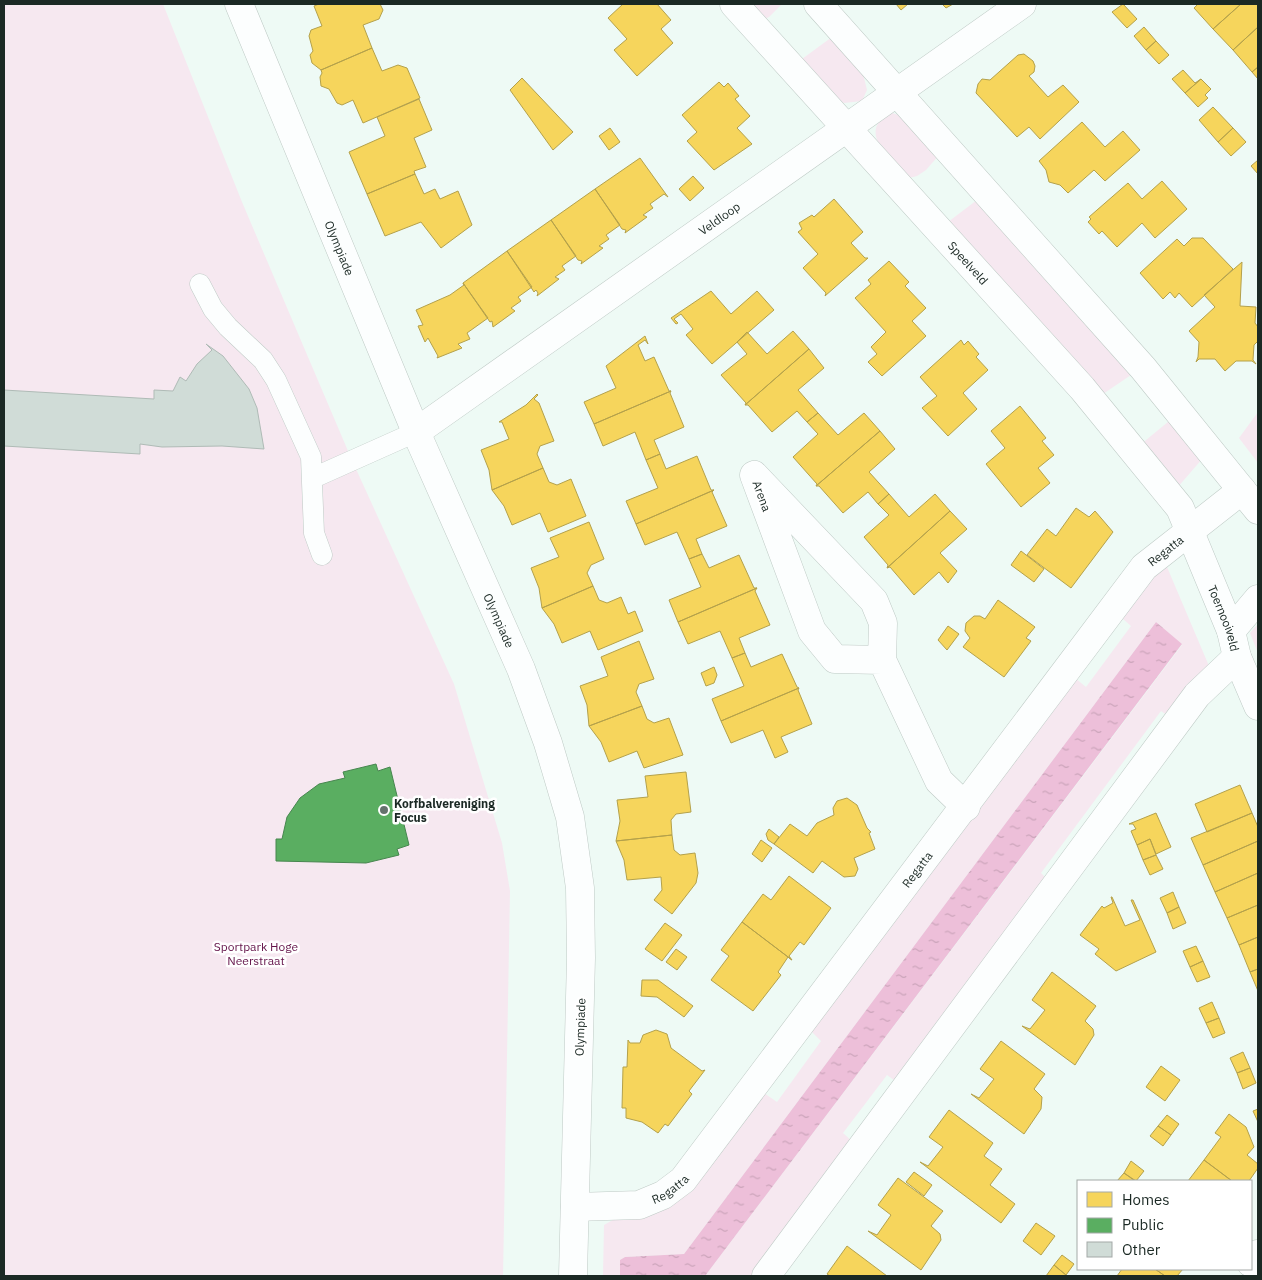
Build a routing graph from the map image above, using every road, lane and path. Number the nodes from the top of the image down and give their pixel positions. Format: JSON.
{"nodes":[{"id":1,"x":239,"y":4,"type":"edge"},
{"id":2,"x":734,"y":4,"type":"edge"},
{"id":3,"x":818,"y":4,"type":"edge"},
{"id":4,"x":1022,"y":4,"type":"edge"},
{"id":5,"x":898,"y":91,"type":"junction"},
{"id":6,"x":847,"y":129,"type":"junction"},
{"id":7,"x":200,"y":284,"type":"dead end"},
{"id":8,"x":416,"y":432,"type":"junction"},
{"id":9,"x":313,"y":478,"type":"junction"},
{"id":10,"x":1250,"y":500,"type":"edge"},
{"id":11,"x":1190,"y":531,"type":"junction"},
{"id":12,"x":322,"y":555,"type":"dead end"},
{"id":13,"x":1258,"y":598,"type":"edge"},
{"id":14,"x":1231,"y":631,"type":"junction"},
{"id":15,"x":1237,"y":657,"type":"junction"},
{"id":16,"x":882,"y":660,"type":"junction"},
{"id":17,"x":1258,"y":706,"type":"edge"},
{"id":18,"x":966,"y":807,"type":"junction"},
{"id":19,"x":575,"y":1207,"type":"junction"},
{"id":20,"x":573,"y":1276,"type":"edge"},
{"id":21,"x":766,"y":1276,"type":"edge"}],
"edges":[{"from":1,"to":8,"type":"street","name":"Olympiade"},
{"from":2,"to":6,"type":"street","name":"Speelveld"},
{"from":3,"to":5,"type":"street"},
{"from":4,"to":5,"type":"street","name":"Veldloop"},
{"from":5,"to":6,"type":"street","name":"Veldloop"},
{"from":5,"to":10,"type":"street"},
{"from":6,"to":8,"type":"street","name":"Veldloop"},
{"from":6,"to":11,"type":"street","name":"Speelveld"},
{"from":7,"to":9,"type":"lane"},
{"from":8,"to":9,"type":"lane"},
{"from":8,"to":19,"type":"street","name":"Olympiade"},
{"from":9,"to":12,"type":"lane"},
{"from":10,"to":11,"type":"street","name":"Regatta"},
{"from":11,"to":14,"type":"street","name":"Toernooiveld"},
{"from":11,"to":18,"type":"street","name":"Regatta"},
{"from":13,"to":14,"type":"street"},
{"from":14,"to":15,"type":"street","name":"Toernooiveld"},
{"from":15,"to":17,"type":"street","name":"Toernooiveld"},
{"from":15,"to":21,"type":"street"},
{"from":16,"to":16,"type":"street","name":"Arena"},
{"from":16,"to":18,"type":"street","name":"Arena"},
{"from":18,"to":19,"type":"street","name":"Regatta"},
{"from":19,"to":20,"type":"street","name":"Olympiade"}]}
